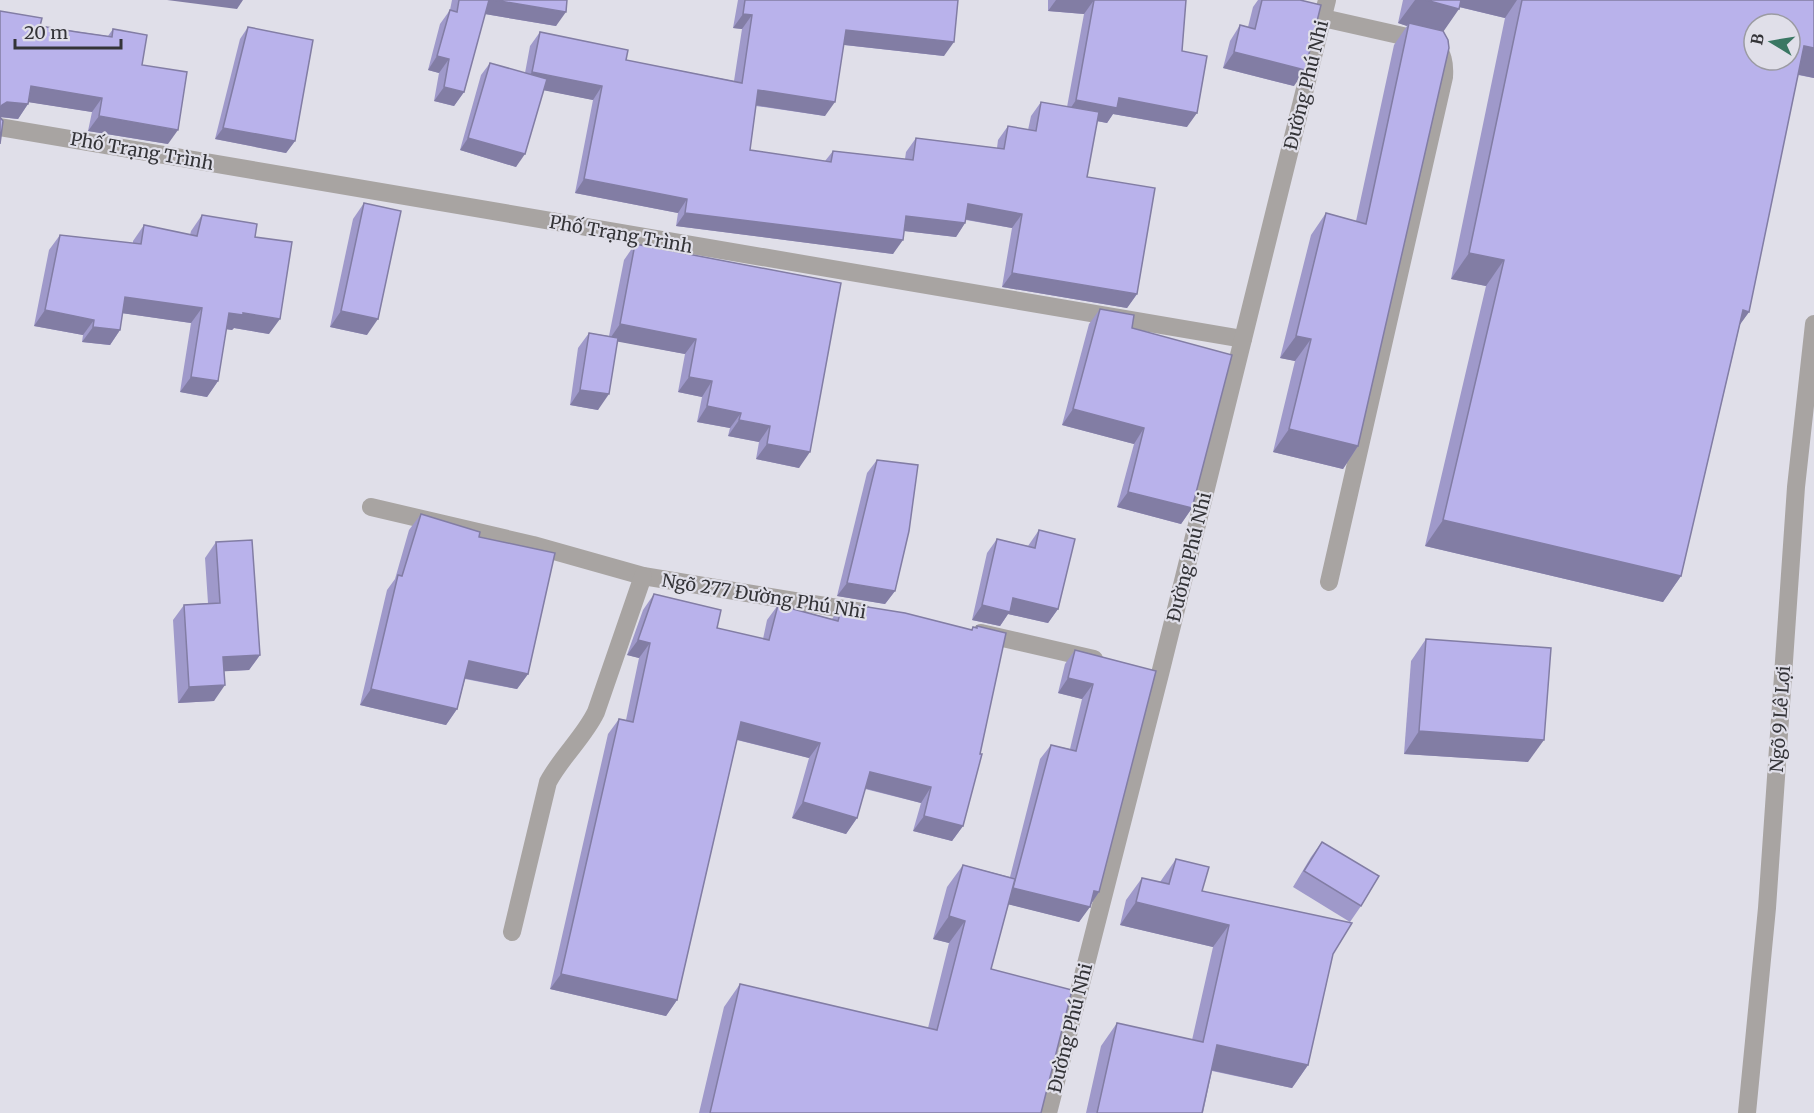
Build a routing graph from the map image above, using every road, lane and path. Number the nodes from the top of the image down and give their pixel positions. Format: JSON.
{"nodes":[{"id":1,"x":1328,"y":0,"type":"edge"},
{"id":2,"x":1323,"y":18,"type":"junction"},
{"id":3,"x":0,"y":127,"type":"edge"},
{"id":4,"x":1814,"y":324,"type":"edge"},
{"id":5,"x":1243,"y":339,"type":"junction"},
{"id":6,"x":1805,"y":485,"type":"edge"},
{"id":7,"x":371,"y":507,"type":"dead end"},
{"id":8,"x":643,"y":576,"type":"junction"},
{"id":9,"x":1329,"y":582,"type":"dead end"},
{"id":10,"x":880,"y":615,"type":"edge"},
{"id":11,"x":959,"y":628,"type":"edge"},
{"id":12,"x":1116,"y":664,"type":"edge"},
{"id":13,"x":1138,"y":669,"type":"edge"},
{"id":14,"x":1160,"y":674,"type":"junction"},
{"id":15,"x":512,"y":932,"type":"dead end"},
{"id":16,"x":1048,"y":1113,"type":"edge"},
{"id":17,"x":1747,"y":1113,"type":"edge"}],
"edges":[{"from":1,"to":2,"type":"street","name":"Đường Phú Nhi"},
{"from":2,"to":5,"type":"street","name":"Đường Phú Nhi"},
{"from":2,"to":9,"type":"street"},
{"from":3,"to":5,"type":"street","name":"Phố Trạng Trình"},
{"from":4,"to":6,"type":"street","name":"Ngõ 9 Lê Lợi"},
{"from":5,"to":14,"type":"street","name":"Đường Phú Nhi"},
{"from":6,"to":17,"type":"street","name":"Ngõ 9 Lê Lợi"},
{"from":7,"to":8,"type":"street","name":"Ngõ 277 Đường Phú Nhi"},
{"from":8,"to":10,"type":"street","name":"Ngõ 277 Đường Phú Nhi"},
{"from":8,"to":15,"type":"street"},
{"from":11,"to":12,"type":"street"},
{"from":13,"to":14,"type":"street"},
{"from":14,"to":16,"type":"street","name":"Đường Phú Nhi"}]}
